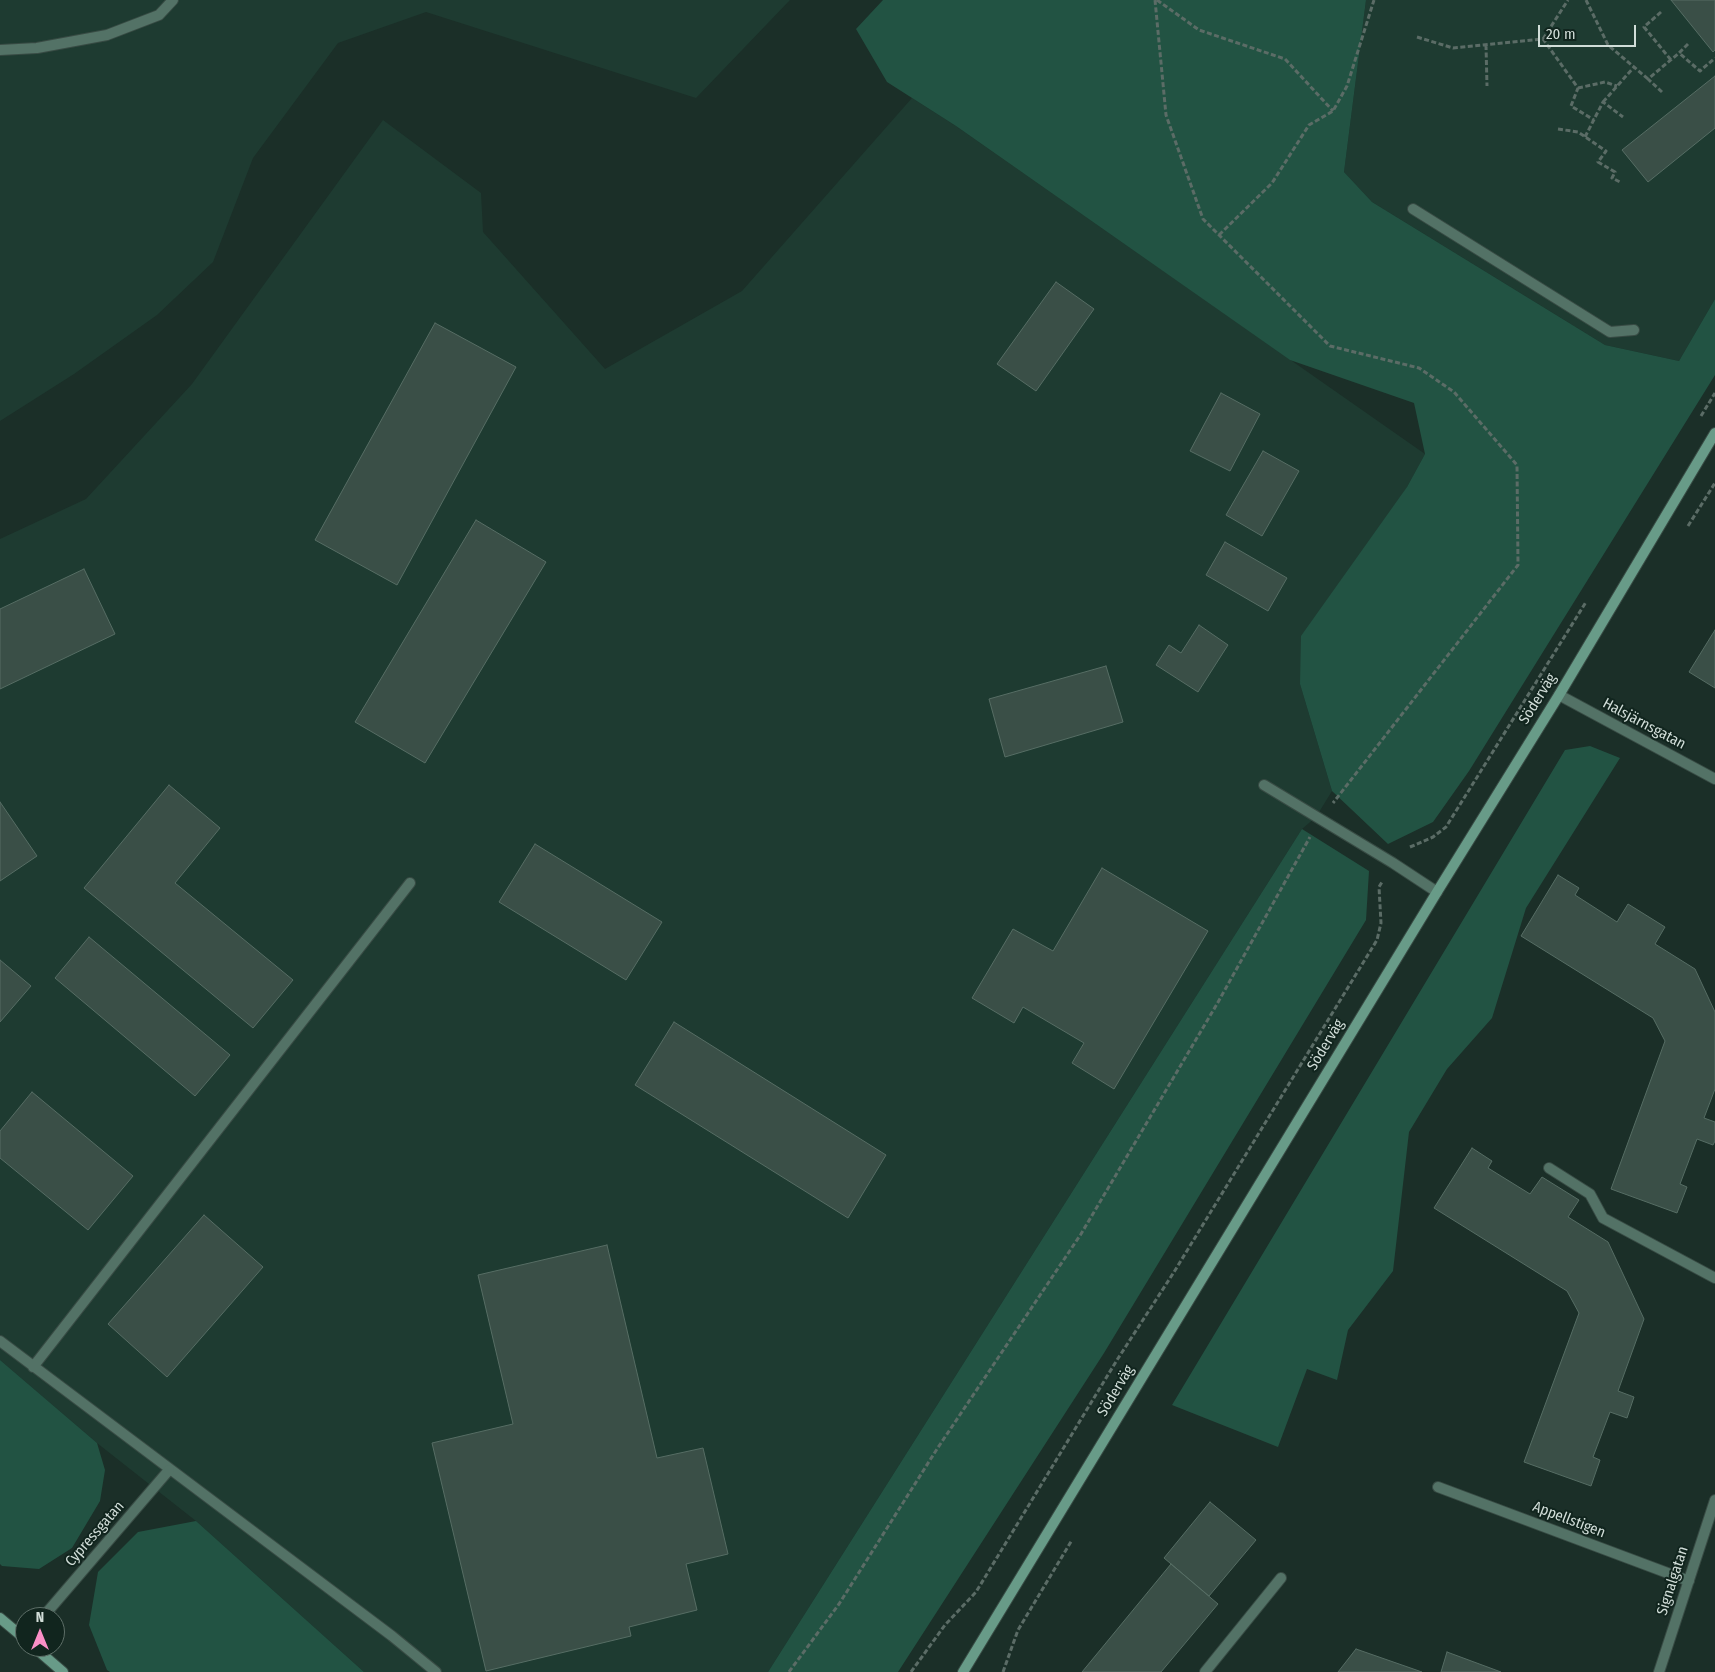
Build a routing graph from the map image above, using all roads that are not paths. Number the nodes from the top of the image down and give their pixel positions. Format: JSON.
{"nodes":[{"id":1,"x":173,"y":0,"type":"edge"},
{"id":2,"x":0,"y":50,"type":"edge"},
{"id":3,"x":1413,"y":210,"type":"dead end"},
{"id":4,"x":1634,"y":330,"type":"dead end"},
{"id":5,"x":1715,"y":433,"type":"edge"},
{"id":6,"x":1559,"y":694,"type":"junction"},
{"id":7,"x":1715,"y":779,"type":"edge"},
{"id":8,"x":1264,"y":785,"type":"dead end"},
{"id":9,"x":410,"y":883,"type":"dead end"},
{"id":10,"x":1437,"y":892,"type":"junction"},
{"id":11,"x":1548,"y":1168,"type":"dead end"},
{"id":12,"x":1715,"y":1278,"type":"edge"},
{"id":13,"x":0,"y":1341,"type":"edge"},
{"id":14,"x":33,"y":1367,"type":"junction"},
{"id":15,"x":169,"y":1470,"type":"junction"},
{"id":16,"x":1438,"y":1487,"type":"dead end"},
{"id":17,"x":1715,"y":1500,"type":"edge"},
{"id":18,"x":1281,"y":1578,"type":"dead end"},
{"id":19,"x":1689,"y":1581,"type":"junction"},
{"id":20,"x":51,"y":1607,"type":"edge"},
{"id":21,"x":0,"y":1618,"type":"edge"},
{"id":22,"x":15,"y":1630,"type":"edge"},
{"id":23,"x":46,"y":1657,"type":"edge"},
{"id":24,"x":63,"y":1672,"type":"edge"},
{"id":25,"x":436,"y":1672,"type":"edge"},
{"id":26,"x":963,"y":1672,"type":"edge"},
{"id":27,"x":1205,"y":1672,"type":"edge"},
{"id":28,"x":1659,"y":1672,"type":"edge"}],
"edges":[{"from":1,"to":2,"type":"street"},
{"from":3,"to":4,"type":"street"},
{"from":5,"to":6,"type":"main road","name":"Söderväg"},
{"from":6,"to":7,"type":"street","name":"Halsjärnsgatan"},
{"from":6,"to":10,"type":"main road","name":"Söderväg"},
{"from":8,"to":10,"type":"street"},
{"from":9,"to":14,"type":"street"},
{"from":10,"to":26,"type":"main road","name":"Söderväg"},
{"from":11,"to":12,"type":"street"},
{"from":13,"to":14,"type":"street"},
{"from":14,"to":15,"type":"street"},
{"from":15,"to":20,"type":"street","name":"Cypressgatan"},
{"from":15,"to":25,"type":"street"},
{"from":16,"to":19,"type":"street","name":"Appellstigen"},
{"from":17,"to":19,"type":"street","name":"Signalgatan"},
{"from":18,"to":27,"type":"street"},
{"from":19,"to":28,"type":"street","name":"Signalgatan"},
{"from":21,"to":22,"type":"main road"},
{"from":23,"to":24,"type":"main road"}]}
